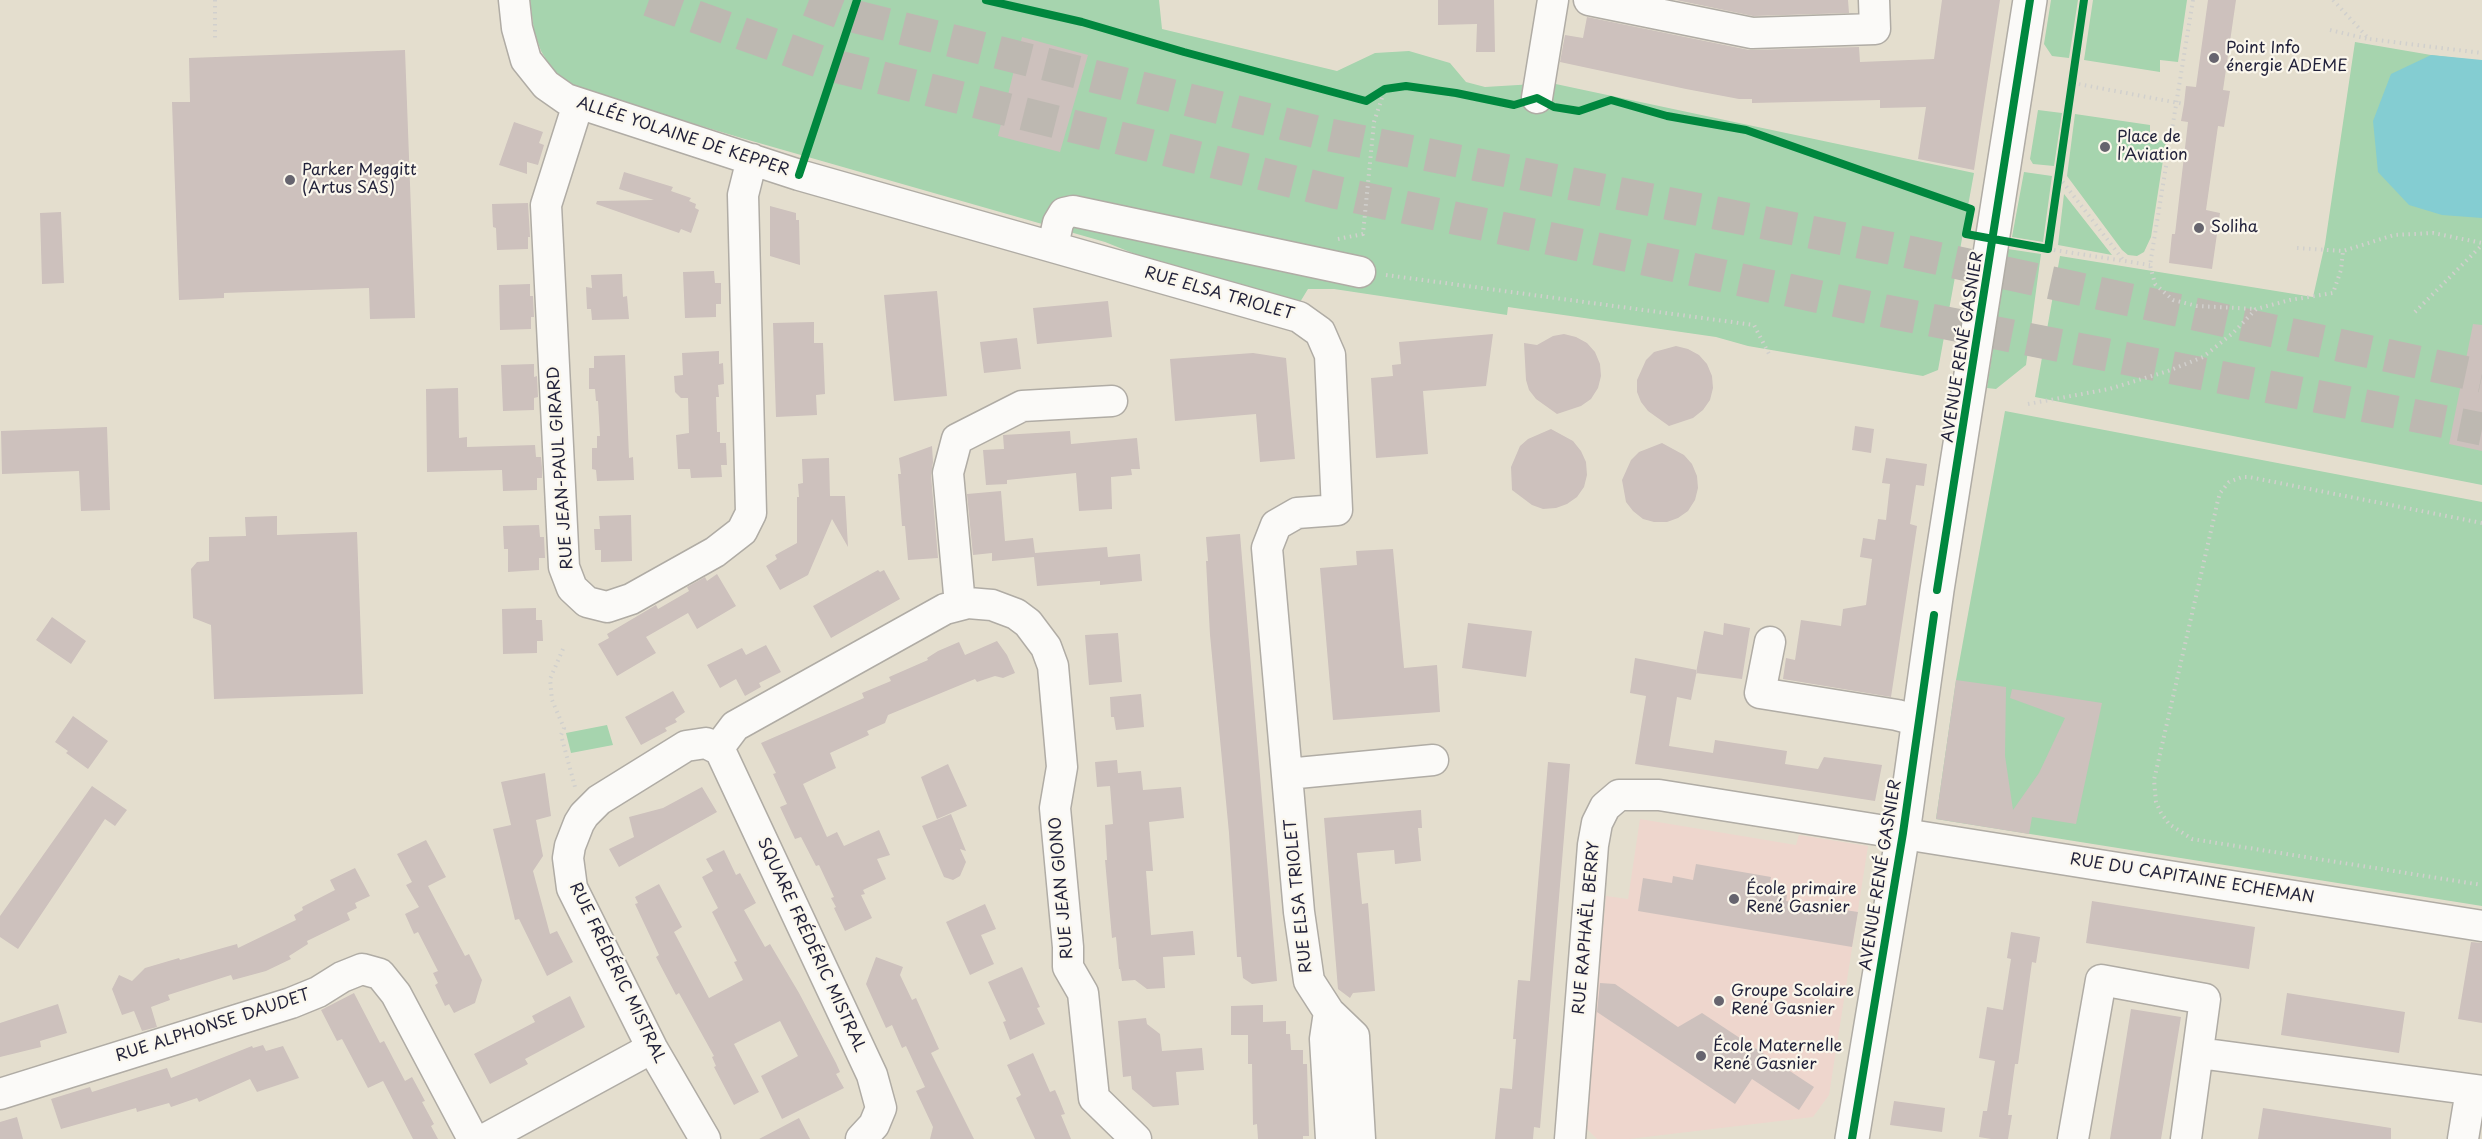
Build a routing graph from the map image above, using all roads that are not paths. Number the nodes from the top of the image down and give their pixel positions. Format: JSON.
{"nodes":[{"id":1,"x":514,"y":0,"type":"edge"},
{"id":2,"x":1553,"y":0,"type":"edge"},
{"id":3,"x":1589,"y":0,"type":"edge"},
{"id":4,"x":1874,"y":0,"type":"edge"},
{"id":5,"x":2030,"y":0,"type":"edge"},
{"id":6,"x":1537,"y":98,"type":"dead end"},
{"id":7,"x":578,"y":104,"type":"junction"},
{"id":8,"x":752,"y":159,"type":"junction"},
{"id":9,"x":1053,"y":246,"type":"junction"},
{"id":10,"x":1360,"y":272,"type":"road end"},
{"id":11,"x":1112,"y":401,"type":"dead end"},
{"id":12,"x":960,"y":605,"type":"junction"},
{"id":13,"x":1770,"y":642,"type":"dead end"},
{"id":14,"x":1919,"y":721,"type":"junction"},
{"id":15,"x":720,"y":750,"type":"junction"},
{"id":16,"x":1433,"y":760,"type":"dead end"},
{"id":17,"x":1287,"y":774,"type":"junction"},
{"id":18,"x":1903,"y":833,"type":"junction"},
{"id":19,"x":2482,"y":926,"type":"edge"},
{"id":20,"x":1329,"y":1012,"type":"junction"},
{"id":21,"x":652,"y":1048,"type":"junction"},
{"id":22,"x":2199,"y":1053,"type":"junction"},
{"id":23,"x":2477,"y":1091,"type":"edge"},
{"id":24,"x":0,"y":1094,"type":"edge"},
{"id":25,"x":473,"y":1139,"type":"edge"},
{"id":26,"x":485,"y":1139,"type":"edge"},
{"id":27,"x":705,"y":1139,"type":"edge"},
{"id":28,"x":861,"y":1139,"type":"edge"},
{"id":29,"x":1136,"y":1139,"type":"edge"},
{"id":30,"x":1331,"y":1139,"type":"edge"},
{"id":31,"x":1360,"y":1139,"type":"edge"},
{"id":32,"x":1570,"y":1139,"type":"edge"},
{"id":33,"x":1848,"y":1139,"type":"edge"},
{"id":34,"x":1852,"y":1139,"type":"edge"},
{"id":35,"x":2073,"y":1139,"type":"edge"},
{"id":36,"x":2186,"y":1139,"type":"edge"},
{"id":37,"x":2463,"y":1139,"type":"edge"}],
"edges":[{"from":1,"to":7,"type":"street","name":"ALLÉE YOLAINE DE KEPPER"},
{"from":2,"to":6,"type":"street"},
{"from":3,"to":4,"type":"street"},
{"from":5,"to":14,"type":"main road","name":"AVENUE RENÉ GASNIER"},
{"from":7,"to":8,"type":"street","name":"ALLÉE YOLAINE DE KEPPER"},
{"from":7,"to":8,"type":"street","name":"RUE JEAN-PAUL GIRARD"},
{"from":8,"to":9,"type":"street","name":"ALLÉE YOLAINE DE KEPPER"},
{"from":9,"to":10,"type":"street"},
{"from":9,"to":17,"type":"street","name":"RUE ELSA TRIOLET"},
{"from":11,"to":12,"type":"street"},
{"from":12,"to":15,"type":"street","name":"RUE JEAN GIONO"},
{"from":12,"to":29,"type":"street","name":"RUE JEAN GIONO"},
{"from":13,"to":14,"type":"street"},
{"from":14,"to":18,"type":"main road","name":"AVENUE RENÉ GASNIER"},
{"from":15,"to":21,"type":"street","name":"RUE FRÉDÉRIC MISTRAL"},
{"from":15,"to":28,"type":"street","name":"SQUARE FRÉDÉRIC MISTRAL"},
{"from":16,"to":17,"type":"street"},
{"from":17,"to":20,"type":"street","name":"RUE ELSA TRIOLET"},
{"from":18,"to":19,"type":"street","name":"RUE DU CAPITAINE ECHEMAN"},
{"from":18,"to":32,"type":"street","name":"RUE RAPHAËL BERRY"},
{"from":18,"to":34,"type":"main road","name":"AVENUE RENÉ GASNIER"},
{"from":20,"to":30,"type":"street"},
{"from":20,"to":31,"type":"street","name":"RUE ELSA TRIOLET"},
{"from":21,"to":26,"type":"street"},
{"from":21,"to":27,"type":"street","name":"RUE FRÉDÉRIC MISTRAL"},
{"from":22,"to":23,"type":"street"},
{"from":22,"to":35,"type":"street"},
{"from":22,"to":36,"type":"street"},
{"from":23,"to":37,"type":"street"},
{"from":24,"to":25,"type":"street","name":"RUE ALPHONSE DAUDET"},
{"from":33,"to":34,"type":"street"}]}
